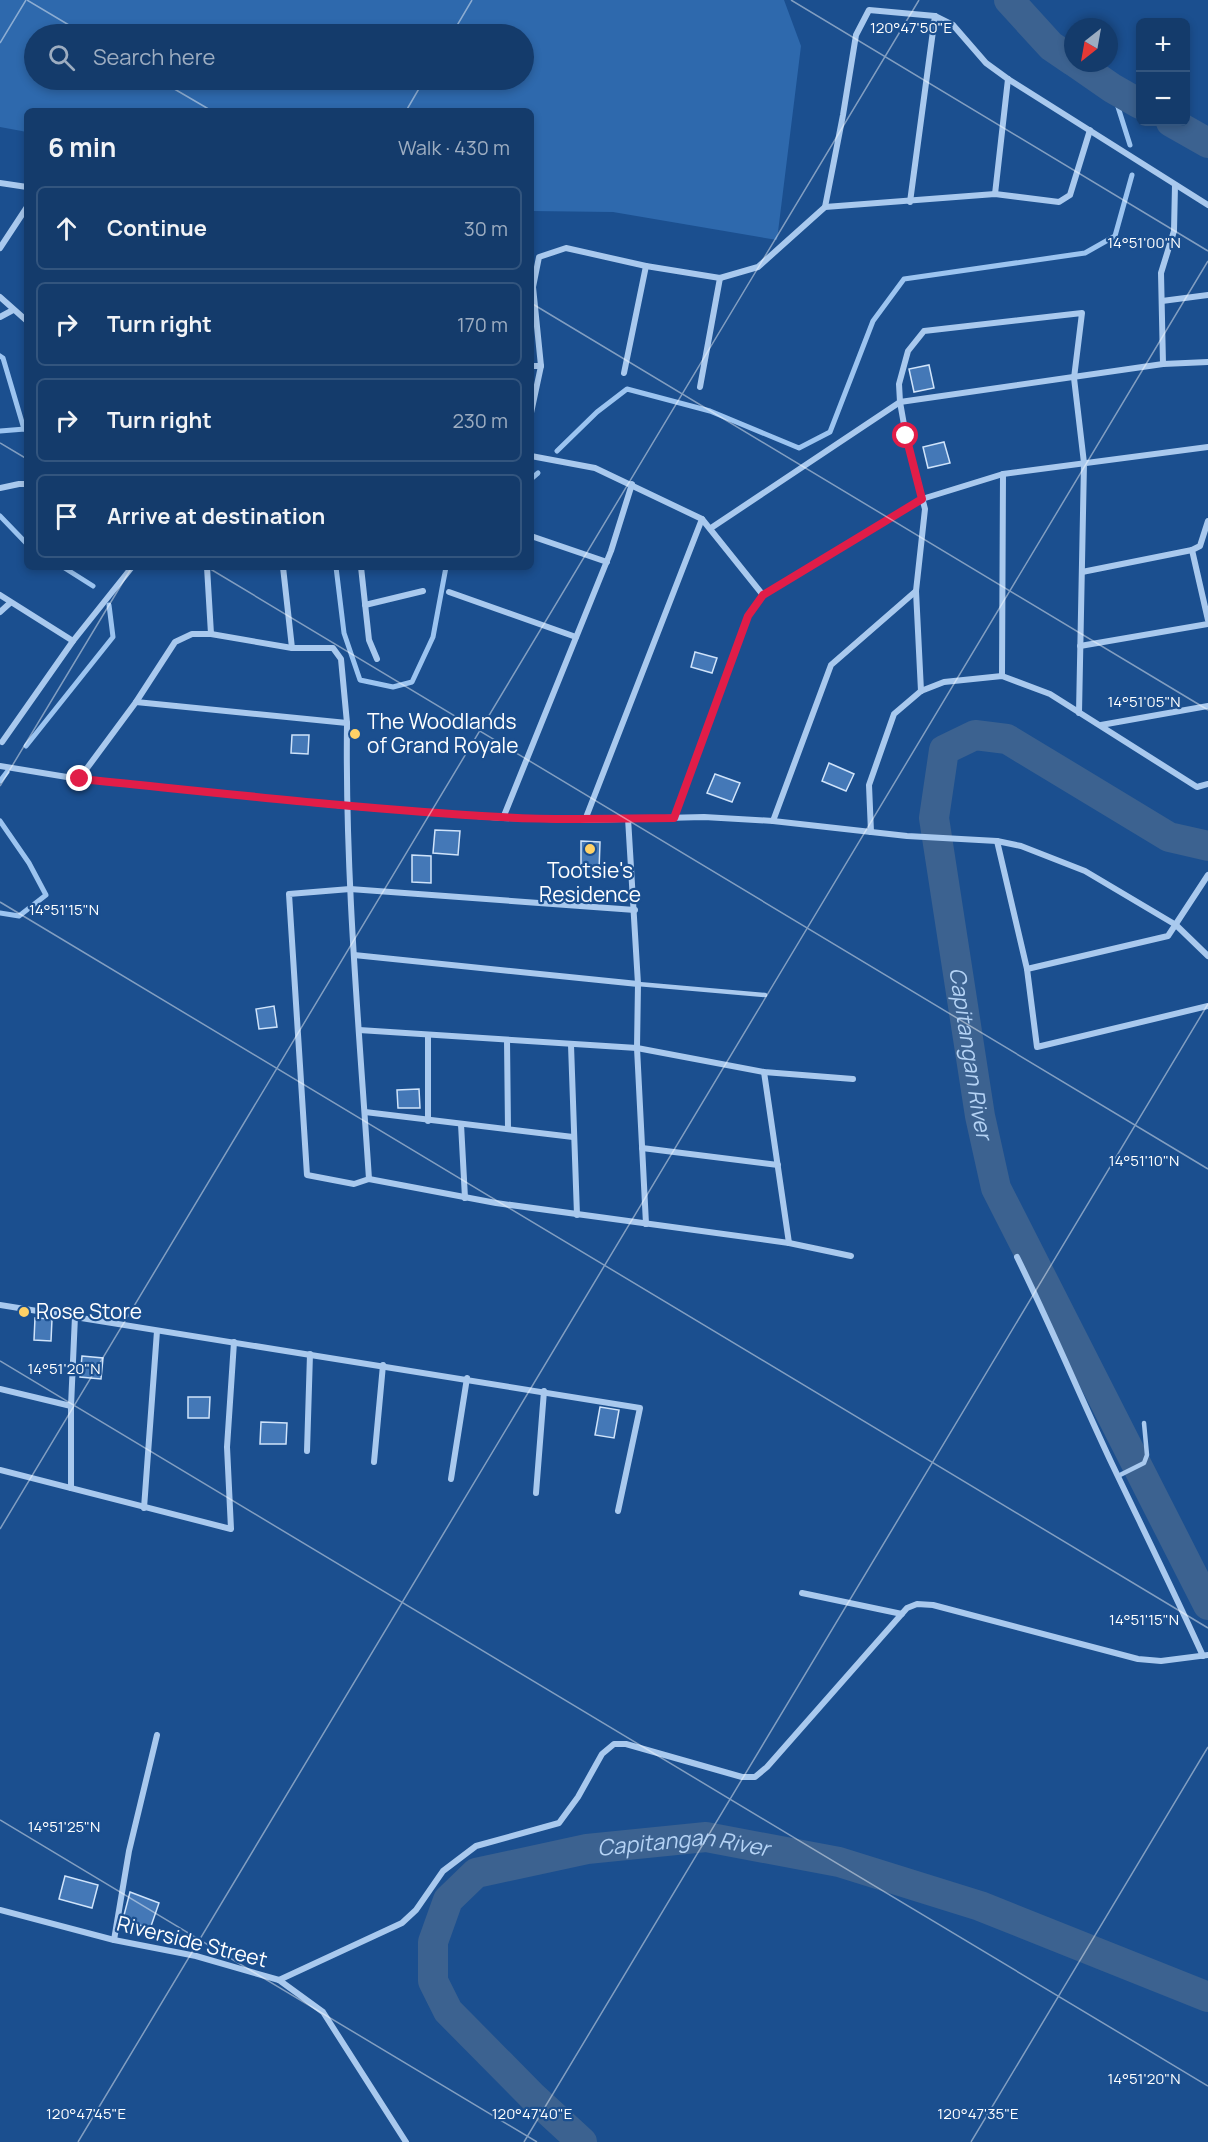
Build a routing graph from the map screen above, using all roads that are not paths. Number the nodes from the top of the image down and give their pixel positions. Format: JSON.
{"nodes":[{"id":1,"x":872,"y":0,"type":"edge"},
{"id":2,"x":868,"y":10,"type":"junction"},
{"id":3,"x":935,"y":16,"type":"junction"},
{"id":4,"x":1008,"y":79,"type":"junction"},
{"id":5,"x":1090,"y":130,"type":"junction"},
{"id":6,"x":0,"y":183,"type":"edge"},
{"id":7,"x":1175,"y":185,"type":"junction"},
{"id":8,"x":24,"y":187,"type":"edge"},
{"id":9,"x":995,"y":194,"type":"junction"},
{"id":10,"x":910,"y":202,"type":"junction"},
{"id":11,"x":1208,"y":206,"type":"edge"},
{"id":12,"x":825,"y":207,"type":"junction"},
{"id":13,"x":24,"y":213,"type":"edge"},
{"id":14,"x":0,"y":248,"type":"edge"},
{"id":15,"x":646,"y":266,"type":"junction"},
{"id":16,"x":720,"y":278,"type":"junction"},
{"id":17,"x":534,"y":282,"type":"edge"},
{"id":18,"x":1208,"y":295,"type":"edge"},
{"id":19,"x":534,"y":296,"type":"edge"},
{"id":20,"x":0,"y":297,"type":"edge"},
{"id":21,"x":1162,"y":301,"type":"junction"},
{"id":22,"x":13,"y":310,"type":"junction"},
{"id":23,"x":0,"y":317,"type":"edge"},
{"id":24,"x":24,"y":319,"type":"edge"},
{"id":25,"x":1208,"y":362,"type":"edge"},
{"id":26,"x":1163,"y":364,"type":"junction"},
{"id":27,"x":534,"y":366,"type":"edge"},
{"id":28,"x":542,"y":366,"type":"junction"},
{"id":29,"x":624,"y":373,"type":"dead end"},
{"id":30,"x":1074,"y":378,"type":"junction"},
{"id":31,"x":700,"y":387,"type":"dead end"},
{"id":32,"x":534,"y":400,"type":"edge"},
{"id":33,"x":900,"y":402,"type":"junction"},
{"id":34,"x":1208,"y":447,"type":"edge"},
{"id":35,"x":534,"y":457,"type":"edge"},
{"id":36,"x":1084,"y":463,"type":"junction"},
{"id":37,"x":1002,"y":474,"type":"junction"},
{"id":38,"x":24,"y":484,"type":"edge"},
{"id":39,"x":632,"y":484,"type":"junction"},
{"id":40,"x":0,"y":488,"type":"edge"},
{"id":41,"x":922,"y":499,"type":"junction"},
{"id":42,"x":702,"y":519,"type":"junction"},
{"id":43,"x":1208,"y":521,"type":"edge"},
{"id":44,"x":711,"y":528,"type":"junction"},
{"id":45,"x":534,"y":537,"type":"edge"},
{"id":46,"x":1192,"y":550,"type":"junction"},
{"id":47,"x":607,"y":562,"type":"junction"},
{"id":48,"x":130,"y":570,"type":"edge"},
{"id":49,"x":207,"y":570,"type":"edge"},
{"id":50,"x":283,"y":570,"type":"edge"},
{"id":51,"x":361,"y":570,"type":"edge"},
{"id":52,"x":1082,"y":572,"type":"junction"},
{"id":53,"x":423,"y":591,"type":"dead end"},
{"id":54,"x":916,"y":591,"type":"junction"},
{"id":55,"x":449,"y":592,"type":"dead end"},
{"id":56,"x":0,"y":595,"type":"edge"},
{"id":57,"x":763,"y":595,"type":"junction"},
{"id":58,"x":10,"y":603,"type":"junction"},
{"id":59,"x":365,"y":605,"type":"junction"},
{"id":60,"x":0,"y":612,"type":"edge"},
{"id":61,"x":1208,"y":622,"type":"edge"},
{"id":62,"x":211,"y":634,"type":"junction"},
{"id":63,"x":576,"y":637,"type":"junction"},
{"id":64,"x":73,"y":641,"type":"junction"},
{"id":65,"x":1080,"y":646,"type":"junction"},
{"id":66,"x":292,"y":648,"type":"junction"},
{"id":67,"x":377,"y":659,"type":"dead end"},
{"id":68,"x":1002,"y":676,"type":"junction"},
{"id":69,"x":921,"y":691,"type":"junction"},
{"id":70,"x":136,"y":702,"type":"junction"},
{"id":71,"x":1208,"y":706,"type":"edge"},
{"id":72,"x":1079,"y":713,"type":"junction"},
{"id":73,"x":347,"y":723,"type":"junction"},
{"id":74,"x":1101,"y":725,"type":"junction"},
{"id":75,"x":1,"y":743,"type":"edge"},
{"id":76,"x":0,"y":766,"type":"edge"},
{"id":77,"x":80,"y":779,"type":"junction"},
{"id":78,"x":1208,"y":784,"type":"edge"},
{"id":79,"x":346,"y":806,"type":"junction"},
{"id":80,"x":503,"y":818,"type":"junction"},
{"id":81,"x":628,"y":818,"type":"junction"},
{"id":82,"x":674,"y":818,"type":"junction"},
{"id":83,"x":585,"y":820,"type":"junction"},
{"id":84,"x":773,"y":821,"type":"junction"},
{"id":85,"x":871,"y":832,"type":"junction"},
{"id":86,"x":997,"y":841,"type":"junction"},
{"id":87,"x":1208,"y":875,"type":"edge"},
{"id":88,"x":350,"y":889,"type":"junction"},
{"id":89,"x":635,"y":910,"type":"junction"},
{"id":90,"x":1176,"y":925,"type":"junction"},
{"id":91,"x":354,"y":955,"type":"junction"},
{"id":92,"x":1208,"y":956,"type":"edge"},
{"id":93,"x":1027,"y":969,"type":"junction"},
{"id":94,"x":638,"y":984,"type":"junction"},
{"id":95,"x":765,"y":995,"type":"dead end"},
{"id":96,"x":1208,"y":1006,"type":"edge"},
{"id":97,"x":359,"y":1030,"type":"junction"},
{"id":98,"x":428,"y":1035,"type":"junction"},
{"id":99,"x":507,"y":1040,"type":"junction"},
{"id":100,"x":571,"y":1045,"type":"junction"},
{"id":101,"x":637,"y":1048,"type":"junction"},
{"id":102,"x":764,"y":1072,"type":"junction"},
{"id":103,"x":853,"y":1079,"type":"dead end"},
{"id":104,"x":365,"y":1113,"type":"junction"},
{"id":105,"x":428,"y":1121,"type":"junction"},
{"id":106,"x":461,"y":1124,"type":"junction"},
{"id":107,"x":508,"y":1129,"type":"junction"},
{"id":108,"x":573,"y":1137,"type":"junction"},
{"id":109,"x":642,"y":1148,"type":"junction"},
{"id":110,"x":778,"y":1165,"type":"junction"},
{"id":111,"x":369,"y":1179,"type":"junction"},
{"id":112,"x":465,"y":1198,"type":"junction"},
{"id":113,"x":577,"y":1215,"type":"junction"},
{"id":114,"x":646,"y":1224,"type":"junction"},
{"id":115,"x":789,"y":1243,"type":"junction"},
{"id":116,"x":851,"y":1256,"type":"dead end"},
{"id":117,"x":1017,"y":1257,"type":"dead end"},
{"id":118,"x":0,"y":1305,"type":"edge"},
{"id":119,"x":75,"y":1316,"type":"junction"},
{"id":120,"x":157,"y":1331,"type":"junction"},
{"id":121,"x":234,"y":1342,"type":"junction"},
{"id":122,"x":310,"y":1354,"type":"junction"},
{"id":123,"x":383,"y":1365,"type":"junction"},
{"id":124,"x":466,"y":1378,"type":"junction"},
{"id":125,"x":0,"y":1389,"type":"edge"},
{"id":126,"x":544,"y":1391,"type":"junction"},
{"id":127,"x":71,"y":1406,"type":"junction"},
{"id":128,"x":1144,"y":1423,"type":"dead end"},
{"id":129,"x":306,"y":1451,"type":"dead end"},
{"id":130,"x":374,"y":1462,"type":"dead end"},
{"id":131,"x":0,"y":1470,"type":"edge"},
{"id":132,"x":1118,"y":1476,"type":"junction"},
{"id":133,"x":451,"y":1479,"type":"dead end"},
{"id":134,"x":71,"y":1488,"type":"junction"},
{"id":135,"x":536,"y":1493,"type":"dead end"},
{"id":136,"x":144,"y":1508,"type":"junction"},
{"id":137,"x":618,"y":1511,"type":"dead end"},
{"id":138,"x":802,"y":1593,"type":"dead end"},
{"id":139,"x":902,"y":1614,"type":"junction"},
{"id":140,"x":1205,"y":1655,"type":"edge"},
{"id":141,"x":157,"y":1735,"type":"dead end"},
{"id":142,"x":0,"y":1910,"type":"edge"},
{"id":143,"x":114,"y":1940,"type":"junction"},
{"id":144,"x":279,"y":1980,"type":"junction"},
{"id":145,"x":406,"y":2142,"type":"edge"}],
"edges":[{"from":1,"to":2,"type":"street"},
{"from":2,"to":3,"type":"street"},
{"from":2,"to":12,"type":"street"},
{"from":3,"to":4,"type":"street"},
{"from":3,"to":10,"type":"street"},
{"from":4,"to":5,"type":"street"},
{"from":4,"to":9,"type":"street"},
{"from":5,"to":7,"type":"street"},
{"from":5,"to":9,"type":"street"},
{"from":6,"to":8,"type":"street"},
{"from":7,"to":11,"type":"street"},
{"from":7,"to":21,"type":"street"},
{"from":9,"to":10,"type":"street"},
{"from":10,"to":12,"type":"street"},
{"from":12,"to":16,"type":"street"},
{"from":13,"to":14,"type":"street"},
{"from":15,"to":16,"type":"street"},
{"from":15,"to":17,"type":"street"},
{"from":15,"to":29,"type":"street"},
{"from":16,"to":31,"type":"street"},
{"from":18,"to":21,"type":"street"},
{"from":19,"to":28,"type":"street"},
{"from":20,"to":22,"type":"street"},
{"from":21,"to":26,"type":"street"},
{"from":22,"to":23,"type":"street"},
{"from":22,"to":24,"type":"street"},
{"from":25,"to":26,"type":"street"},
{"from":26,"to":30,"type":"street"},
{"from":27,"to":28,"type":"street"},
{"from":28,"to":32,"type":"street"},
{"from":30,"to":33,"type":"street"},
{"from":30,"to":33,"type":"street"},
{"from":30,"to":36,"type":"street"},
{"from":33,"to":41,"type":"street"},
{"from":33,"to":44,"type":"street"},
{"from":34,"to":36,"type":"street"},
{"from":35,"to":39,"type":"street"},
{"from":36,"to":37,"type":"street"},
{"from":36,"to":52,"type":"street"},
{"from":37,"to":41,"type":"street"},
{"from":37,"to":68,"type":"street"},
{"from":38,"to":40,"type":"street"},
{"from":39,"to":42,"type":"street"},
{"from":39,"to":47,"type":"street"},
{"from":41,"to":54,"type":"street"},
{"from":41,"to":57,"type":"street"},
{"from":42,"to":44,"type":"street"},
{"from":42,"to":83,"type":"street"},
{"from":43,"to":46,"type":"street"},
{"from":44,"to":57,"type":"street"},
{"from":45,"to":47,"type":"street"},
{"from":46,"to":52,"type":"street"},
{"from":46,"to":61,"type":"street"},
{"from":47,"to":63,"type":"street"},
{"from":48,"to":64,"type":"street"},
{"from":49,"to":62,"type":"street"},
{"from":50,"to":66,"type":"street"},
{"from":51,"to":59,"type":"street"},
{"from":52,"to":65,"type":"street"},
{"from":53,"to":59,"type":"street"},
{"from":54,"to":69,"type":"street"},
{"from":54,"to":84,"type":"street"},
{"from":55,"to":63,"type":"street"},
{"from":56,"to":58,"type":"street"},
{"from":57,"to":82,"type":"street"},
{"from":58,"to":60,"type":"street"},
{"from":58,"to":64,"type":"street"},
{"from":59,"to":67,"type":"street"},
{"from":61,"to":65,"type":"street"},
{"from":62,"to":66,"type":"street"},
{"from":62,"to":70,"type":"street"},
{"from":63,"to":80,"type":"street"},
{"from":64,"to":75,"type":"street"},
{"from":65,"to":72,"type":"street"},
{"from":66,"to":73,"type":"street"},
{"from":68,"to":69,"type":"street"},
{"from":68,"to":72,"type":"street"},
{"from":69,"to":85,"type":"street"},
{"from":70,"to":73,"type":"street"},
{"from":70,"to":77,"type":"street"},
{"from":71,"to":74,"type":"street"},
{"from":72,"to":74,"type":"street"},
{"from":73,"to":79,"type":"street"},
{"from":74,"to":78,"type":"street"},
{"from":76,"to":77,"type":"street"},
{"from":77,"to":79,"type":"street"},
{"from":79,"to":80,"type":"street"},
{"from":79,"to":88,"type":"street"},
{"from":80,"to":83,"type":"street"},
{"from":81,"to":82,"type":"street"},
{"from":81,"to":83,"type":"street"},
{"from":81,"to":89,"type":"street"},
{"from":82,"to":84,"type":"street"},
{"from":84,"to":85,"type":"street"},
{"from":85,"to":86,"type":"street"},
{"from":86,"to":90,"type":"street"},
{"from":86,"to":93,"type":"street"},
{"from":87,"to":90,"type":"street"},
{"from":88,"to":89,"type":"street"},
{"from":88,"to":91,"type":"street"},
{"from":88,"to":111,"type":"street"},
{"from":89,"to":94,"type":"street"},
{"from":90,"to":92,"type":"street"},
{"from":90,"to":93,"type":"street"},
{"from":91,"to":94,"type":"street"},
{"from":91,"to":97,"type":"street"},
{"from":93,"to":96,"type":"street"},
{"from":94,"to":95,"type":"lane"},
{"from":94,"to":101,"type":"street"},
{"from":97,"to":98,"type":"street"},
{"from":97,"to":104,"type":"street"},
{"from":98,"to":99,"type":"street"},
{"from":98,"to":105,"type":"street"},
{"from":99,"to":100,"type":"street"},
{"from":99,"to":107,"type":"street"},
{"from":100,"to":101,"type":"street"},
{"from":100,"to":108,"type":"street"},
{"from":101,"to":102,"type":"street"},
{"from":101,"to":109,"type":"street"},
{"from":102,"to":103,"type":"street"},
{"from":102,"to":110,"type":"street"},
{"from":104,"to":105,"type":"street"},
{"from":104,"to":111,"type":"street"},
{"from":105,"to":106,"type":"street"},
{"from":106,"to":107,"type":"street"},
{"from":106,"to":112,"type":"street"},
{"from":107,"to":108,"type":"street"},
{"from":108,"to":113,"type":"street"},
{"from":109,"to":110,"type":"street"},
{"from":109,"to":114,"type":"street"},
{"from":110,"to":115,"type":"street"},
{"from":111,"to":112,"type":"street"},
{"from":112,"to":113,"type":"street"},
{"from":113,"to":114,"type":"street"},
{"from":114,"to":115,"type":"street"},
{"from":115,"to":116,"type":"street"},
{"from":117,"to":132,"type":"street"},
{"from":118,"to":119,"type":"street"},
{"from":119,"to":120,"type":"street"},
{"from":119,"to":127,"type":"street"},
{"from":120,"to":121,"type":"street"},
{"from":120,"to":136,"type":"street"},
{"from":121,"to":122,"type":"street"},
{"from":121,"to":136,"type":"street"},
{"from":122,"to":123,"type":"street"},
{"from":122,"to":129,"type":"street"},
{"from":123,"to":124,"type":"street"},
{"from":123,"to":130,"type":"street"},
{"from":124,"to":126,"type":"street"},
{"from":124,"to":133,"type":"street"},
{"from":125,"to":127,"type":"street"},
{"from":126,"to":135,"type":"street"},
{"from":126,"to":137,"type":"street"},
{"from":127,"to":134,"type":"street"},
{"from":128,"to":132,"type":"lane"},
{"from":131,"to":134,"type":"street"},
{"from":132,"to":140,"type":"street"},
{"from":134,"to":136,"type":"street"},
{"from":138,"to":139,"type":"street"},
{"from":139,"to":140,"type":"street"},
{"from":139,"to":144,"type":"street"},
{"from":141,"to":143,"type":"street"},
{"from":142,"to":143,"type":"street","name":"Riverside Street"},
{"from":143,"to":144,"type":"street","name":"Riverside Street"},
{"from":144,"to":145,"type":"street","name":"Riverside Street"}]}
